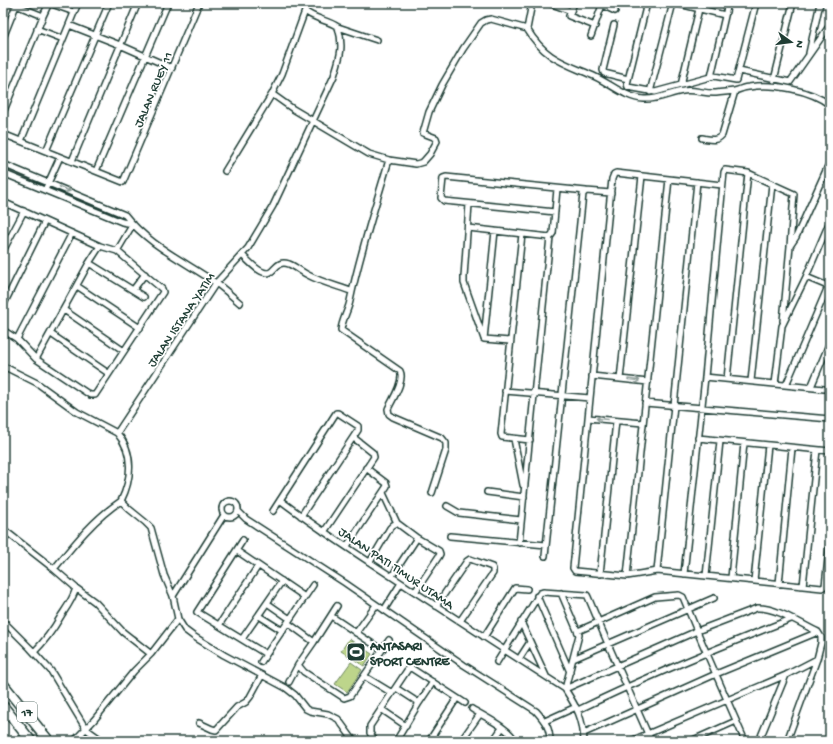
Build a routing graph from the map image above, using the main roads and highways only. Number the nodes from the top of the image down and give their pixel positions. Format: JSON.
{"nodes":[{"id":1,"x":3,"y":684,"type":"edge"},
{"id":2,"x":3,"y":706,"type":"edge"},
{"id":3,"x":31,"y":741,"type":"edge"},
{"id":4,"x":49,"y":741,"type":"edge"}],
"edges":[{"from":1,"to":4,"type":"highway","number":"17"},
{"from":2,"to":3,"type":"highway","number":"17"}]}
